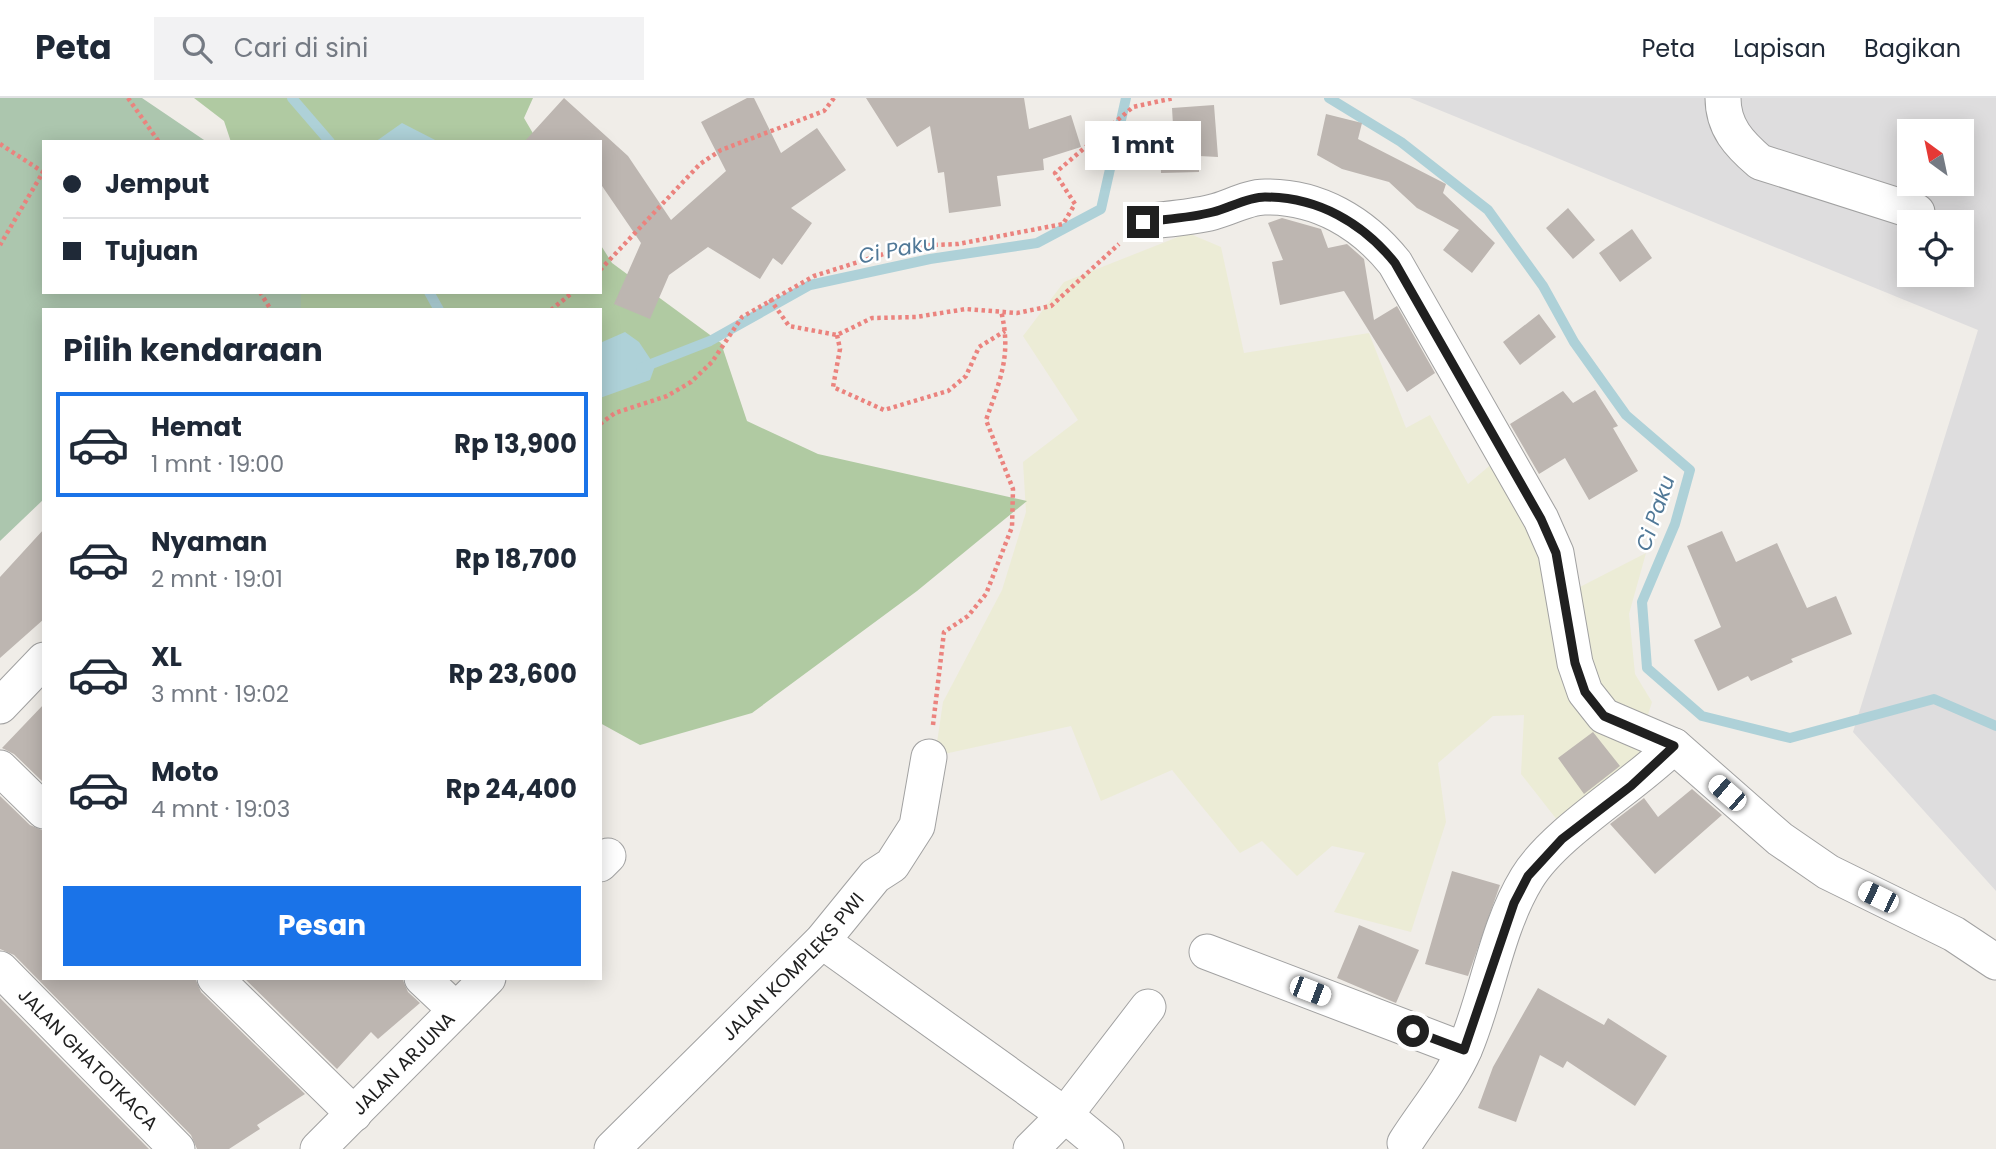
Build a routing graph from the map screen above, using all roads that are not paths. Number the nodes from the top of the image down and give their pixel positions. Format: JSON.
{"nodes":[{"id":1,"x":1723,"y":98,"type":"edge"},
{"id":2,"x":1911,"y":210,"type":"edge"},
{"id":3,"x":1143,"y":222,"type":"road end"},
{"id":4,"x":42,"y":662,"type":"edge"},
{"id":5,"x":0,"y":706,"type":"edge"},
{"id":6,"x":1674,"y":746,"type":"junction"},
{"id":7,"x":929,"y":757,"type":"road end"},
{"id":8,"x":0,"y":768,"type":"edge"},
{"id":9,"x":42,"y":809,"type":"edge"},
{"id":10,"x":822,"y":942,"type":"junction"},
{"id":11,"x":1207,"y":952,"type":"dead end"},
{"id":12,"x":1996,"y":962,"type":"edge"},
{"id":13,"x":0,"y":969,"type":"edge"},
{"id":14,"x":217,"y":980,"type":"edge"},
{"id":15,"x":424,"y":980,"type":"edge"},
{"id":16,"x":486,"y":980,"type":"edge"},
{"id":17,"x":1148,"y":1007,"type":"dead end"},
{"id":18,"x":456,"y":1010,"type":"junction"},
{"id":19,"x":1464,"y":1050,"type":"junction"},
{"id":20,"x":354,"y":1114,"type":"junction"},
{"id":21,"x":1065,"y":1115,"type":"junction"},
{"id":22,"x":1405,"y":1143,"type":"dead end"},
{"id":23,"x":177,"y":1149,"type":"edge"},
{"id":24,"x":318,"y":1149,"type":"edge"},
{"id":25,"x":612,"y":1149,"type":"edge"},
{"id":26,"x":1031,"y":1149,"type":"edge"},
{"id":27,"x":1106,"y":1149,"type":"edge"}],
"edges":[{"from":1,"to":2,"type":"street"},
{"from":3,"to":6,"type":"street"},
{"from":4,"to":5,"type":"street"},
{"from":6,"to":12,"type":"street"},
{"from":6,"to":19,"type":"street"},
{"from":7,"to":10,"type":"street","name":"JALAN KOMPLEKS PWI"},
{"from":8,"to":9,"type":"street"},
{"from":10,"to":21,"type":"street"},
{"from":10,"to":25,"type":"street","name":"JALAN KOMPLEKS PWI"},
{"from":11,"to":19,"type":"street"},
{"from":13,"to":23,"type":"street","name":"JALAN GHATOTKACA"},
{"from":14,"to":20,"type":"street"},
{"from":15,"to":18,"type":"street"},
{"from":16,"to":18,"type":"street","name":"JALAN ARJUNA"},
{"from":17,"to":21,"type":"street"},
{"from":18,"to":20,"type":"street","name":"JALAN ARJUNA"},
{"from":19,"to":22,"type":"street"},
{"from":20,"to":24,"type":"street","name":"JALAN ARJUNA"},
{"from":21,"to":26,"type":"street"},
{"from":21,"to":27,"type":"street"}]}
